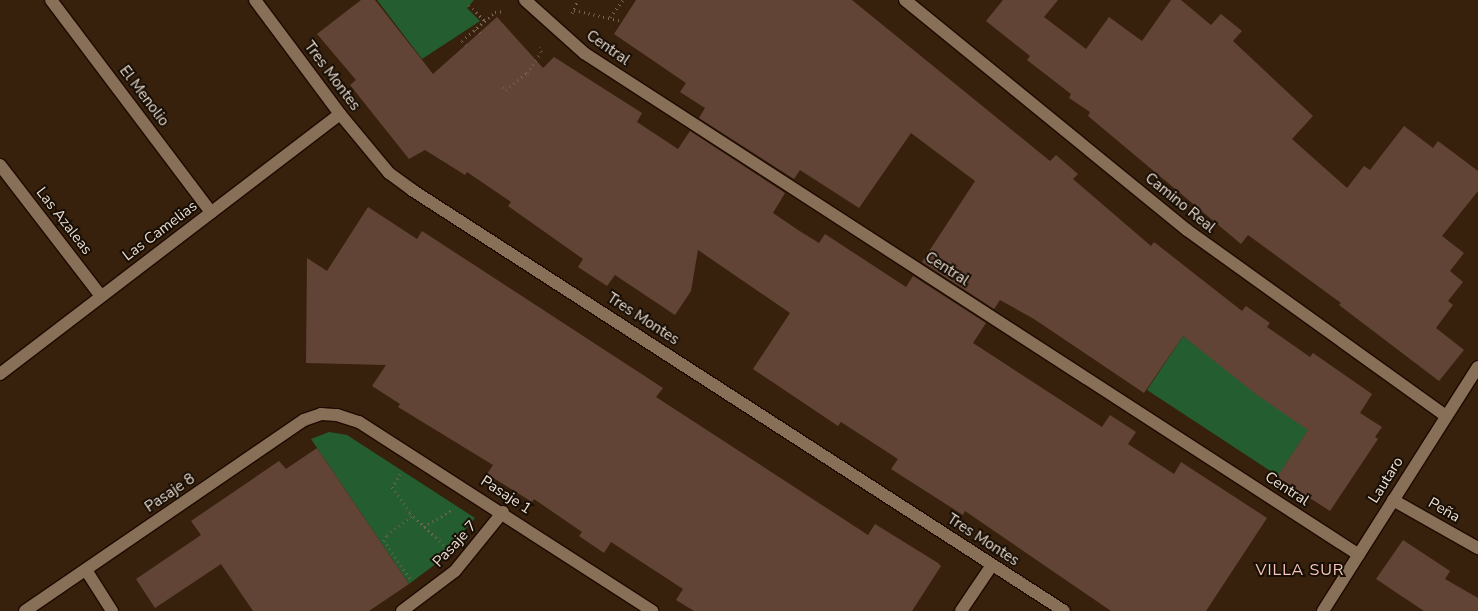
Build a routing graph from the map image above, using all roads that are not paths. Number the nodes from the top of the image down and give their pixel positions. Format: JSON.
{"nodes":[{"id":1,"x":51,"y":0,"type":"edge"},
{"id":2,"x":255,"y":0,"type":"edge"},
{"id":3,"x":525,"y":0,"type":"edge"},
{"id":4,"x":905,"y":0,"type":"edge"},
{"id":5,"x":340,"y":114,"type":"junction"},
{"id":6,"x":0,"y":165,"type":"edge"},
{"id":7,"x":211,"y":212,"type":"junction"},
{"id":8,"x":101,"y":296,"type":"junction"},
{"id":9,"x":1478,"y":367,"type":"edge"},
{"id":10,"x":0,"y":374,"type":"edge"},
{"id":11,"x":337,"y":415,"type":"joint"},
{"id":12,"x":1446,"y":416,"type":"junction"},
{"id":13,"x":1393,"y":500,"type":"junction"},
{"id":14,"x":503,"y":512,"type":"junction"},
{"id":15,"x":1478,"y":548,"type":"edge"},
{"id":16,"x":1359,"y":555,"type":"junction"},
{"id":17,"x":992,"y":565,"type":"junction"},
{"id":18,"x":86,"y":570,"type":"junction"},
{"id":19,"x":25,"y":611,"type":"edge"},
{"id":20,"x":112,"y":611,"type":"edge"},
{"id":21,"x":402,"y":611,"type":"edge"},
{"id":22,"x":652,"y":611,"type":"edge"},
{"id":23,"x":961,"y":611,"type":"edge"},
{"id":24,"x":1064,"y":611,"type":"edge"},
{"id":25,"x":1323,"y":611,"type":"edge"}],
"edges":[{"from":1,"to":7,"type":"street","name":"El Menolio"},
{"from":2,"to":5,"type":"street","name":"Tres Montes"},
{"from":3,"to":16,"type":"street","name":"Central"},
{"from":4,"to":12,"type":"street","name":"Camino Real"},
{"from":5,"to":7,"type":"street","name":"Las Camelias"},
{"from":5,"to":17,"type":"street","name":"Tres Montes"},
{"from":6,"to":8,"type":"street","name":"Las Azaleas"},
{"from":7,"to":8,"type":"street","name":"Las Camelias"},
{"from":8,"to":10,"type":"street","name":"Las Camelias"},
{"from":9,"to":12,"type":"street","name":"Lautaro"},
{"from":11,"to":14,"type":"street","name":"Pasaje 1"},
{"from":11,"to":18,"type":"street","name":"Pasaje 8"},
{"from":12,"to":13,"type":"street","name":"Lautaro"},
{"from":13,"to":15,"type":"street","name":"Peña"},
{"from":13,"to":16,"type":"street","name":"Lautaro"},
{"from":14,"to":21,"type":"street","name":"Pasaje 7"},
{"from":14,"to":22,"type":"street","name":"Pasaje 1"},
{"from":16,"to":25,"type":"street","name":"Lautaro"},
{"from":17,"to":23,"type":"street"},
{"from":17,"to":24,"type":"street","name":"Tres Montes"},
{"from":18,"to":19,"type":"street","name":"Pasaje 8"},
{"from":18,"to":20,"type":"street"}]}
